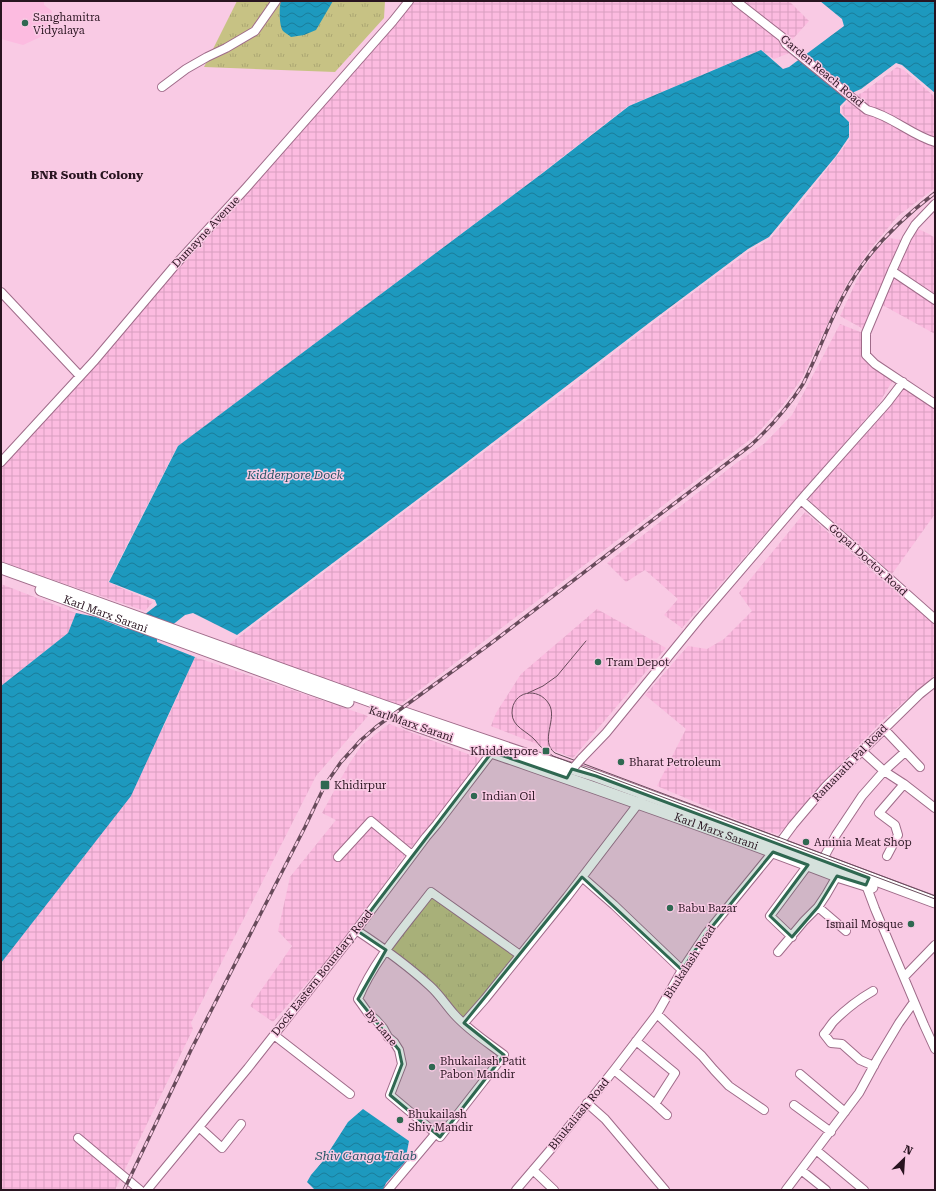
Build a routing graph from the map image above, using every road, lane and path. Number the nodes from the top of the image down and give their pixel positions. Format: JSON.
{"nodes":[{"id":1,"x":276,"y":1,"type":"edge"},
{"id":2,"x":409,"y":1,"type":"edge"},
{"id":3,"x":736,"y":1,"type":"edge"},
{"id":4,"x":162,"y":87,"type":"dead end"},
{"id":5,"x":935,"y":142,"type":"edge"},
{"id":6,"x":935,"y":204,"type":"edge"},
{"id":7,"x":892,"y":271,"type":"junction"},
{"id":8,"x":1,"y":292,"type":"edge"},
{"id":9,"x":935,"y":300,"type":"edge"},
{"id":10,"x":80,"y":376,"type":"junction"},
{"id":11,"x":903,"y":382,"type":"junction"},
{"id":12,"x":935,"y":404,"type":"edge"},
{"id":13,"x":1,"y":462,"type":"edge"},
{"id":14,"x":801,"y":500,"type":"junction"},
{"id":15,"x":1,"y":568,"type":"edge"},
{"id":16,"x":1,"y":575,"type":"edge"},
{"id":17,"x":116,"y":613,"type":"junction"},
{"id":18,"x":935,"y":619,"type":"edge"},
{"id":19,"x":180,"y":637,"type":"junction"},
{"id":20,"x":935,"y":682,"type":"edge"},
{"id":21,"x":884,"y":729,"type":"junction"},
{"id":22,"x":862,"y":751,"type":"junction"},
{"id":23,"x":492,"y":752,"type":"junction"},
{"id":24,"x":906,"y":752,"type":"junction"},
{"id":25,"x":920,"y":767,"type":"dead end"},
{"id":26,"x":571,"y":771,"type":"junction"},
{"id":27,"x":884,"y":771,"type":"junction"},
{"id":28,"x":904,"y":784,"type":"junction"},
{"id":29,"x":642,"y":799,"type":"junction"},
{"id":30,"x":935,"y":808,"type":"edge"},
{"id":31,"x":776,"y":848,"type":"junction"},
{"id":32,"x":412,"y":855,"type":"junction"},
{"id":33,"x":887,"y":856,"type":"dead end"},
{"id":34,"x":338,"y":857,"type":"dead end"},
{"id":35,"x":822,"y":861,"type":"junction"},
{"id":36,"x":808,"y":865,"type":"junction"},
{"id":37,"x":837,"y":876,"type":"junction"},
{"id":38,"x":582,"y":877,"type":"junction"},
{"id":39,"x":868,"y":882,"type":"junction"},
{"id":40,"x":935,"y":902,"type":"edge"},
{"id":41,"x":818,"y":907,"type":"junction"},
{"id":42,"x":935,"y":910,"type":"edge"},
{"id":43,"x":356,"y":930,"type":"junction"},
{"id":44,"x":846,"y":931,"type":"dead end"},
{"id":45,"x":792,"y":937,"type":"junction"},
{"id":46,"x":935,"y":945,"type":"edge"},
{"id":47,"x":386,"y":950,"type":"junction"},
{"id":48,"x":778,"y":952,"type":"dead end"},
{"id":49,"x":520,"y":955,"type":"junction"},
{"id":50,"x":682,"y":970,"type":"junction"},
{"id":51,"x":904,"y":977,"type":"junction"},
{"id":52,"x":873,"y":991,"type":"dead end"},
{"id":53,"x":914,"y":1002,"type":"junction"},
{"id":54,"x":657,"y":1014,"type":"junction"},
{"id":55,"x":464,"y":1024,"type":"junction"},
{"id":56,"x":274,"y":1035,"type":"junction"},
{"id":57,"x":638,"y":1038,"type":"junction"},
{"id":58,"x":935,"y":1048,"type":"edge"},
{"id":59,"x":874,"y":1066,"type":"junction"},
{"id":60,"x":614,"y":1070,"type":"junction"},
{"id":61,"x":800,"y":1074,"type":"dead end"},
{"id":62,"x":350,"y":1094,"type":"dead end"},
{"id":63,"x":587,"y":1103,"type":"junction"},
{"id":64,"x":655,"y":1104,"type":"junction"},
{"id":65,"x":794,"y":1105,"type":"dead end"},
{"id":66,"x":764,"y":1110,"type":"dead end"},
{"id":67,"x":846,"y":1112,"type":"junction"},
{"id":68,"x":667,"y":1115,"type":"dead end"},
{"id":69,"x":241,"y":1124,"type":"dead end"},
{"id":70,"x":199,"y":1127,"type":"junction"},
{"id":71,"x":831,"y":1132,"type":"junction"},
{"id":72,"x":436,"y":1133,"type":"junction"},
{"id":73,"x":78,"y":1138,"type":"dead end"},
{"id":74,"x":816,"y":1150,"type":"junction"},
{"id":75,"x":533,"y":1170,"type":"junction"},
{"id":76,"x":801,"y":1170,"type":"junction"},
{"id":77,"x":140,"y":1190,"type":"edge"},
{"id":78,"x":148,"y":1190,"type":"edge"},
{"id":79,"x":388,"y":1190,"type":"edge"},
{"id":80,"x":516,"y":1190,"type":"edge"},
{"id":81,"x":554,"y":1190,"type":"edge"},
{"id":82,"x":665,"y":1190,"type":"edge"},
{"id":83,"x":786,"y":1190,"type":"edge"},
{"id":84,"x":826,"y":1190,"type":"edge"},
{"id":85,"x":864,"y":1190,"type":"edge"}],
"edges":[{"from":1,"to":4,"type":"street"},
{"from":2,"to":10,"type":"street","name":"Dumayne Avenue"},
{"from":3,"to":5,"type":"street","name":"Garden Reach Road"},
{"from":6,"to":7,"type":"street"},
{"from":7,"to":9,"type":"street"},
{"from":7,"to":11,"type":"street"},
{"from":8,"to":10,"type":"street"},
{"from":10,"to":13,"type":"street","name":"Dumayne Avenue"},
{"from":11,"to":12,"type":"street"},
{"from":11,"to":14,"type":"street"},
{"from":14,"to":18,"type":"street","name":"Gopal Doctor Road"},
{"from":14,"to":26,"type":"street","bridge":true},
{"from":15,"to":17,"type":"main road"},
{"from":16,"to":17,"type":"main road","name":"Karl Marx Sarani"},
{"from":17,"to":19,"type":"main road","name":"Karl Marx Sarani"},
{"from":19,"to":23,"type":"main road","name":"Karl Marx Sarani"},
{"from":19,"to":26,"type":"main road"},
{"from":20,"to":21,"type":"street","name":"Ramanath Pal Road"},
{"from":21,"to":22,"type":"street","name":"Ramanath Pal Road"},
{"from":21,"to":24,"type":"street"},
{"from":22,"to":27,"type":"street"},
{"from":22,"to":31,"type":"street","name":"Ramanath Pal Road"},
{"from":23,"to":26,"type":"main road","name":"Karl Marx Sarani"},
{"from":23,"to":32,"type":"street","name":"Dock Eastern Boundary Road"},
{"from":24,"to":25,"type":"street"},
{"from":24,"to":27,"type":"street"},
{"from":26,"to":29,"type":"main road","name":"Karl Marx Sarani"},
{"from":27,"to":28,"type":"street"},
{"from":27,"to":35,"type":"street"},
{"from":28,"to":30,"type":"street"},
{"from":28,"to":33,"type":"street"},
{"from":29,"to":31,"type":"main road","name":"Karl Marx Sarani"},
{"from":29,"to":38,"type":"street"},
{"from":31,"to":35,"type":"main road"},
{"from":31,"to":36,"type":"main road","name":"Karl Marx Sarani"},
{"from":31,"to":50,"type":"street","name":"Bhukalash Road"},
{"from":32,"to":34,"type":"street"},
{"from":32,"to":43,"type":"street","name":"Dock Eastern Boundary Road"},
{"from":35,"to":39,"type":"main road"},
{"from":36,"to":37,"type":"main road","name":"Karl Marx Sarani"},
{"from":36,"to":45,"type":"street"},
{"from":37,"to":39,"type":"main road","name":"Karl Marx Sarani"},
{"from":37,"to":41,"type":"street"},
{"from":38,"to":49,"type":"street"},
{"from":38,"to":50,"type":"street"},
{"from":39,"to":40,"type":"main road"},
{"from":39,"to":42,"type":"main road","name":"Karl Marx Sarani"},
{"from":39,"to":51,"type":"street"},
{"from":41,"to":44,"type":"street"},
{"from":41,"to":45,"type":"street"},
{"from":43,"to":47,"type":"street"},
{"from":43,"to":56,"type":"street","name":"Dock Eastern Boundary Road"},
{"from":45,"to":48,"type":"street"},
{"from":46,"to":51,"type":"street"},
{"from":47,"to":49,"type":"street"},
{"from":47,"to":55,"type":"street"},
{"from":47,"to":72,"type":"street","name":"By Lane"},
{"from":49,"to":55,"type":"street"},
{"from":50,"to":54,"type":"street","name":"Bhukalash Road"},
{"from":51,"to":53,"type":"street"},
{"from":52,"to":59,"type":"street"},
{"from":53,"to":58,"type":"street"},
{"from":53,"to":59,"type":"street"},
{"from":54,"to":57,"type":"street","name":"Bhukalash Road"},
{"from":54,"to":66,"type":"street"},
{"from":55,"to":72,"type":"street"},
{"from":56,"to":62,"type":"street"},
{"from":56,"to":70,"type":"street","name":"Dock Eastern Boundary Road"},
{"from":57,"to":60,"type":"street","name":"Bhukaliash Road"},
{"from":57,"to":64,"type":"street"},
{"from":59,"to":67,"type":"street"},
{"from":60,"to":63,"type":"street","name":"Bhukaliash Road"},
{"from":60,"to":64,"type":"street"},
{"from":61,"to":67,"type":"street"},
{"from":63,"to":75,"type":"street","name":"Bhukaliash Road"},
{"from":63,"to":82,"type":"street"},
{"from":64,"to":68,"type":"street"},
{"from":65,"to":71,"type":"street"},
{"from":67,"to":71,"type":"street"},
{"from":69,"to":70,"type":"street"},
{"from":70,"to":78,"type":"street","name":"Dock Eastern Boundary Road"},
{"from":71,"to":74,"type":"street"},
{"from":72,"to":79,"type":"street"},
{"from":73,"to":77,"type":"street"},
{"from":74,"to":76,"type":"street"},
{"from":74,"to":85,"type":"street"},
{"from":75,"to":80,"type":"street","name":"Bhukaliash Road"},
{"from":75,"to":81,"type":"street"},
{"from":76,"to":83,"type":"street"},
{"from":76,"to":84,"type":"street"}]}
